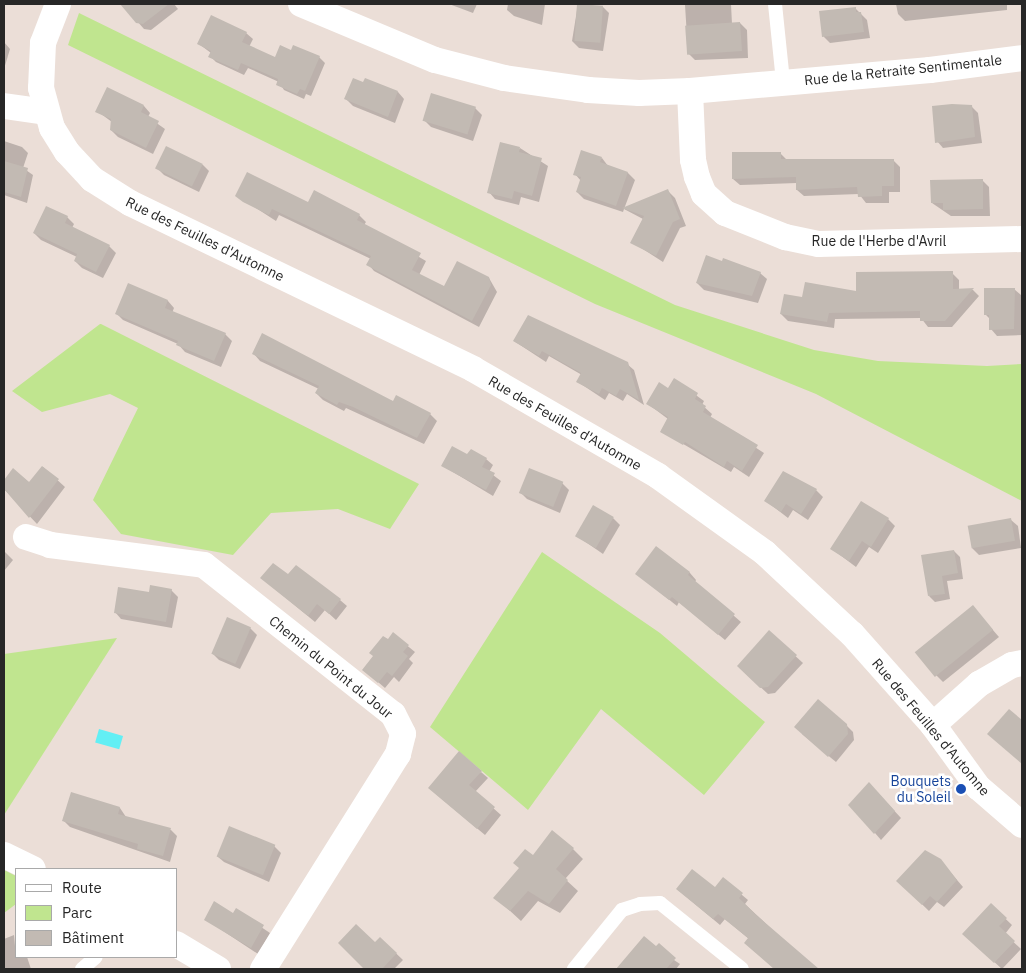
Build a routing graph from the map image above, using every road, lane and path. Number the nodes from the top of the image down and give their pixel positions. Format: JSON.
{"nodes":[{"id":1,"x":58,"y":4,"type":"edge"},
{"id":2,"x":301,"y":4,"type":"edge"},
{"id":3,"x":775,"y":4,"type":"edge"},
{"id":4,"x":1022,"y":58,"type":"edge"},
{"id":5,"x":783,"y":82,"type":"junction"},
{"id":6,"x":690,"y":91,"type":"junction"},
{"id":7,"x":4,"y":106,"type":"edge"},
{"id":8,"x":46,"y":112,"type":"junction"},
{"id":9,"x":1022,"y":239,"type":"edge"},
{"id":10,"x":26,"y":537,"type":"dead end"},
{"id":11,"x":1022,"y":663,"type":"edge"},
{"id":12,"x":933,"y":725,"type":"junction"},
{"id":13,"x":1022,"y":825,"type":"edge"},
{"id":14,"x":4,"y":855,"type":"edge"},
{"id":15,"x":31,"y":868,"type":"edge"},
{"id":16,"x":178,"y":945,"type":"edge"},
{"id":17,"x":95,"y":958,"type":"edge"},
{"id":18,"x":82,"y":969,"type":"edge"},
{"id":19,"x":218,"y":969,"type":"edge"},
{"id":20,"x":263,"y":969,"type":"edge"},
{"id":21,"x":574,"y":969,"type":"edge"},
{"id":22,"x":742,"y":969,"type":"edge"}],
"edges":[{"from":1,"to":8,"type":"street","name":"Rue des Feuilles d'Automne"},
{"from":2,"to":6,"type":"street","name":"Rue de la Retraite Sentimentale"},
{"from":3,"to":5,"type":"lane"},
{"from":4,"to":5,"type":"street","name":"Rue de la Retraite Sentimentale"},
{"from":5,"to":6,"type":"street","name":"Rue de la Retraite Sentimentale"},
{"from":6,"to":9,"type":"street","name":"Rue de l'Herbe d'Avril"},
{"from":7,"to":8,"type":"street"},
{"from":8,"to":12,"type":"street","name":"Rue des Feuilles d'Automne"},
{"from":10,"to":20,"type":"street","name":"Chemin du Point du Jour"},
{"from":11,"to":12,"type":"street"},
{"from":12,"to":13,"type":"street","name":"Rue des Feuilles d'Automne"},
{"from":14,"to":15,"type":"street"},
{"from":16,"to":19,"type":"street"},
{"from":17,"to":18,"type":"lane"},
{"from":21,"to":22,"type":"lane"}]}
